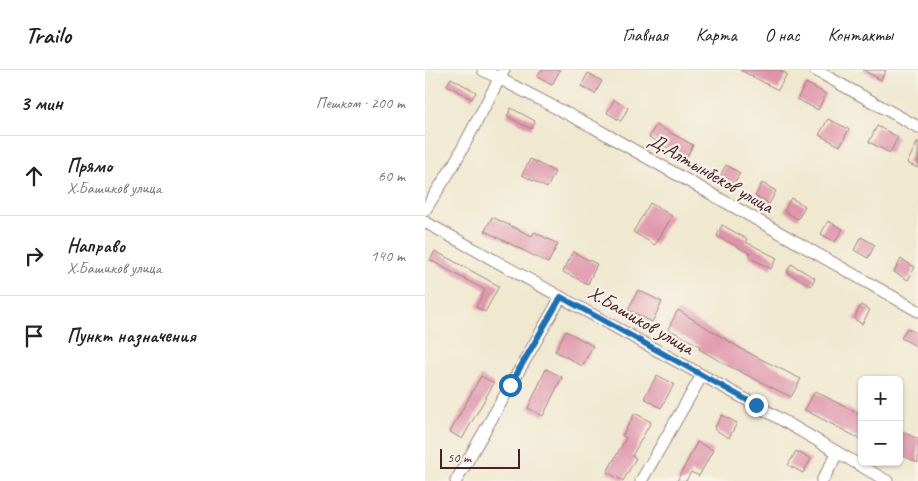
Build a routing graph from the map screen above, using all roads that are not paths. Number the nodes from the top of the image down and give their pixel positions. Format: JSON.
{"nodes":[{"id":1,"x":483,"y":70,"type":"edge"},
{"id":2,"x":815,"y":70,"type":"edge"},
{"id":3,"x":502,"y":75,"type":"edge"},
{"id":4,"x":918,"y":127,"type":"edge"},
{"id":5,"x":425,"y":210,"type":"edge"},
{"id":6,"x":425,"y":222,"type":"edge"},
{"id":7,"x":561,"y":297,"type":"junction"},
{"id":8,"x":918,"y":311,"type":"edge"},
{"id":9,"x":701,"y":377,"type":"junction"},
{"id":10,"x":837,"y":454,"type":"junction"},
{"id":11,"x":456,"y":481,"type":"edge"},
{"id":12,"x":641,"y":481,"type":"edge"},
{"id":13,"x":823,"y":481,"type":"edge"},
{"id":14,"x":887,"y":481,"type":"edge"}],
"edges":[{"from":1,"to":3,"type":"street","name":"Д.Алтынбеков улица"},
{"from":2,"to":4,"type":"street"},
{"from":3,"to":5,"type":"street"},
{"from":3,"to":8,"type":"street","name":"Д.Алтынбеков улица"},
{"from":6,"to":7,"type":"street","name":"Х.Башиков улица"},
{"from":7,"to":9,"type":"street","name":"Х.Башиков улица"},
{"from":7,"to":11,"type":"street","name":"Х.Башиков улица"},
{"from":9,"to":10,"type":"street","name":"Х.Башиков улица"},
{"from":9,"to":12,"type":"street","name":"Х.Башиков улица"},
{"from":10,"to":13,"type":"street"},
{"from":10,"to":14,"type":"street","name":"Х.Башиков улица"}]}
